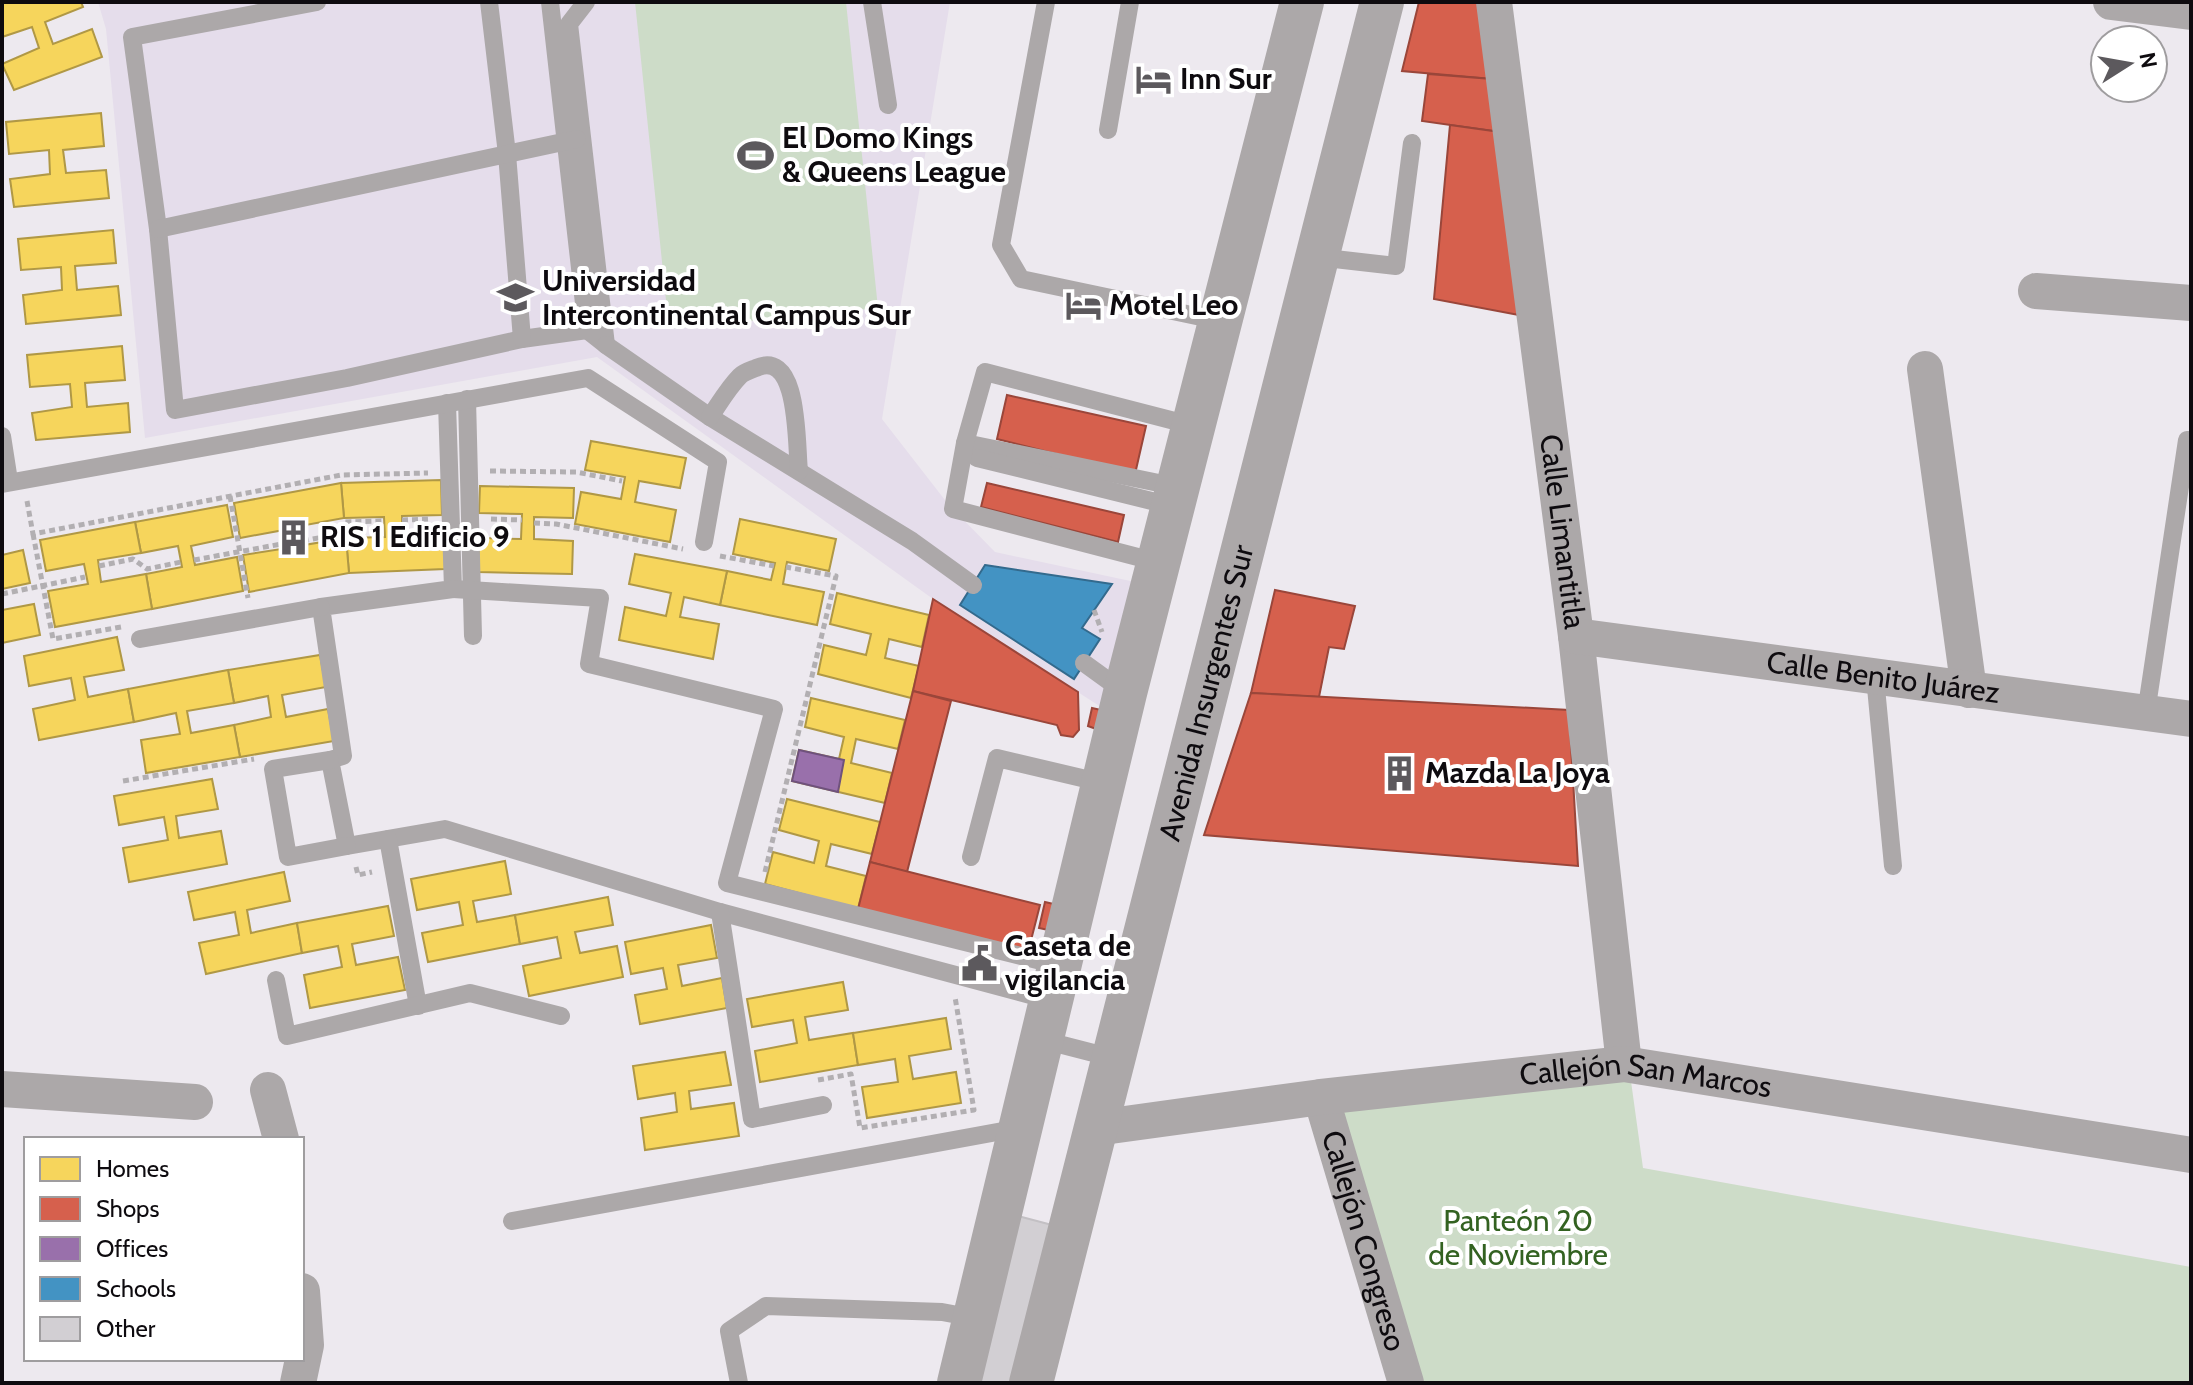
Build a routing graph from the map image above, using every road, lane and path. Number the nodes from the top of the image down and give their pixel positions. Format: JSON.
{"nodes":[{"id":1,"x":317,"y":2,"type":"edge"},
{"id":2,"x":489,"y":2,"type":"edge"},
{"id":3,"x":550,"y":2,"type":"edge"},
{"id":4,"x":586,"y":2,"type":"edge"},
{"id":5,"x":872,"y":2,"type":"edge"},
{"id":6,"x":1046,"y":2,"type":"edge"},
{"id":7,"x":1130,"y":2,"type":"edge"},
{"id":8,"x":1302,"y":2,"type":"edge"},
{"id":9,"x":1382,"y":2,"type":"edge"},
{"id":10,"x":1494,"y":2,"type":"edge"},
{"id":11,"x":2111,"y":2,"type":"edge"},
{"id":12,"x":2191,"y":12,"type":"edge"},
{"id":13,"x":561,"y":26,"type":"junction"},
{"id":14,"x":888,"y":105,"type":"dead end"},
{"id":15,"x":1108,"y":130,"type":"dead end"},
{"id":16,"x":575,"y":139,"type":"junction"},
{"id":17,"x":1412,"y":143,"type":"dead end"},
{"id":18,"x":507,"y":154,"type":"junction"},
{"id":19,"x":158,"y":229,"type":"junction"},
{"id":20,"x":1317,"y":257,"type":"junction"},
{"id":21,"x":2036,"y":291,"type":"dead end"},
{"id":22,"x":2191,"y":303,"type":"edge"},
{"id":23,"x":1223,"y":321,"type":"junction"},
{"id":24,"x":587,"y":330,"type":"junction"},
{"id":25,"x":522,"y":339,"type":"junction"},
{"id":26,"x":606,"y":345,"type":"junction"},
{"id":27,"x":1925,"y":369,"type":"dead end"},
{"id":28,"x":467,"y":399,"type":"junction"},
{"id":29,"x":447,"y":403,"type":"junction"},
{"id":30,"x":710,"y":417,"type":"junction"},
{"id":31,"x":1194,"y":426,"type":"junction"},
{"id":32,"x":2,"y":436,"type":"edge"},
{"id":33,"x":2187,"y":440,"type":"dead end"},
{"id":34,"x":964,"y":449,"type":"junction"},
{"id":35,"x":799,"y":471,"type":"junction"},
{"id":36,"x":449,"y":472,"type":"junction"},
{"id":37,"x":469,"y":472,"type":"junction"},
{"id":38,"x":11,"y":481,"type":"edge"},
{"id":39,"x":622,"y":481,"type":"dead end"},
{"id":40,"x":230,"y":496,"type":"junction"},
{"id":41,"x":1175,"y":496,"type":"junction"},
{"id":42,"x":384,"y":521,"type":"dead end"},
{"id":43,"x":534,"y":523,"type":"dead end"},
{"id":44,"x":303,"y":541,"type":"dead end"},
{"id":45,"x":287,"y":543,"type":"dead end"},
{"id":46,"x":704,"y":549,"type":"junction"},
{"id":47,"x":240,"y":551,"type":"junction"},
{"id":48,"x":194,"y":560,"type":"dead end"},
{"id":49,"x":181,"y":562,"type":"dead end"},
{"id":50,"x":1157,"y":562,"type":"junction"},
{"id":51,"x":99,"y":566,"type":"dead end"},
{"id":52,"x":774,"y":566,"type":"dead end"},
{"id":53,"x":85,"y":577,"type":"dead end"},
{"id":54,"x":973,"y":585,"type":"dead end"},
{"id":55,"x":453,"y":589,"type":"junction"},
{"id":56,"x":473,"y":590,"type":"junction"},
{"id":57,"x":2,"y":594,"type":"edge"},
{"id":58,"x":250,"y":605,"type":"dead end"},
{"id":59,"x":321,"y":607,"type":"junction"},
{"id":60,"x":473,"y":636,"type":"dead end"},
{"id":61,"x":1576,"y":636,"type":"junction"},
{"id":62,"x":140,"y":639,"type":"dead end"},
{"id":63,"x":1084,"y":663,"type":"dead end"},
{"id":64,"x":1875,"y":677,"type":"junction"},
{"id":65,"x":1969,"y":690,"type":"junction"},
{"id":66,"x":1125,"y":693,"type":"junction"},
{"id":67,"x":2146,"y":713,"type":"junction"},
{"id":68,"x":2191,"y":719,"type":"edge"},
{"id":69,"x":258,"y":758,"type":"dead end"},
{"id":70,"x":330,"y":760,"type":"junction"},
{"id":71,"x":123,"y":781,"type":"dead end"},
{"id":72,"x":1103,"y":783,"type":"junction"},
{"id":73,"x":388,"y":839,"type":"junction"},
{"id":74,"x":347,"y":846,"type":"junction"},
{"id":75,"x":971,"y":857,"type":"dead end"},
{"id":76,"x":1893,"y":866,"type":"dead end"},
{"id":77,"x":720,"y":912,"type":"junction"},
{"id":78,"x":276,"y":980,"type":"dead end"},
{"id":79,"x":1052,"y":1002,"type":"junction"},
{"id":80,"x":418,"y":1006,"type":"junction"},
{"id":81,"x":561,"y":1016,"type":"dead end"},
{"id":82,"x":1113,"y":1058,"type":"junction"},
{"id":83,"x":1624,"y":1064,"type":"junction"},
{"id":84,"x":2,"y":1089,"type":"edge"},
{"id":85,"x":268,"y":1090,"type":"dead end"},
{"id":86,"x":1321,"y":1097,"type":"junction"},
{"id":87,"x":195,"y":1102,"type":"dead end"},
{"id":88,"x":823,"y":1105,"type":"dead end"},
{"id":89,"x":1022,"y":1128,"type":"junction"},
{"id":90,"x":1096,"y":1128,"type":"junction"},
{"id":91,"x":280,"y":1137,"type":"edge"},
{"id":92,"x":2191,"y":1155,"type":"edge"},
{"id":93,"x":512,"y":1221,"type":"dead end"},
{"id":94,"x":304,"y":1318,"type":"edge"},
{"id":95,"x":974,"y":1318,"type":"junction"},
{"id":96,"x":304,"y":1354,"type":"edge"},
{"id":97,"x":303,"y":1361,"type":"edge"},
{"id":98,"x":298,"y":1383,"type":"edge"},
{"id":99,"x":739,"y":1383,"type":"edge"},
{"id":100,"x":959,"y":1383,"type":"edge"},
{"id":101,"x":1031,"y":1383,"type":"edge"},
{"id":102,"x":1406,"y":1383,"type":"edge"}],
"edges":[{"from":1,"to":19,"type":"lane"},
{"from":2,"to":18,"type":"lane"},
{"from":3,"to":13,"type":"lane"},
{"from":4,"to":13,"type":"lane"},
{"from":5,"to":14,"type":"lane"},
{"from":6,"to":23,"type":"lane"},
{"from":7,"to":15,"type":"lane"},
{"from":8,"to":23,"type":"main road"},
{"from":9,"to":20,"type":"main road","name":"Avenida Insurgentes Sur"},
{"from":10,"to":61,"type":"street","name":"Calle Limantitla"},
{"from":11,"to":12,"type":"street"},
{"from":13,"to":16,"type":"lane"},
{"from":16,"to":18,"type":"lane"},
{"from":16,"to":24,"type":"lane"},
{"from":16,"to":26,"type":"lane"},
{"from":17,"to":20,"type":"lane"},
{"from":18,"to":19,"type":"lane"},
{"from":18,"to":25,"type":"lane"},
{"from":19,"to":25,"type":"lane"},
{"from":20,"to":82,"type":"main road","name":"Avenida Insurgentes Sur"},
{"from":21,"to":22,"type":"street"},
{"from":23,"to":31,"type":"main road"},
{"from":24,"to":25,"type":"lane"},
{"from":24,"to":26,"type":"lane"},
{"from":26,"to":30,"type":"lane"},
{"from":27,"to":65,"type":"street"},
{"from":28,"to":29,"type":"lane"},
{"from":28,"to":37,"type":"lane"},
{"from":28,"to":46,"type":"lane"},
{"from":29,"to":36,"type":"lane"},
{"from":29,"to":38,"type":"lane"},
{"from":30,"to":35,"type":"lane"},
{"from":30,"to":35,"type":"lane"},
{"from":31,"to":34,"type":"lane"},
{"from":31,"to":41,"type":"main road"},
{"from":32,"to":38,"type":"lane"},
{"from":33,"to":67,"type":"lane"},
{"from":34,"to":41,"type":"lane"},
{"from":34,"to":50,"type":"lane"},
{"from":35,"to":54,"type":"lane"},
{"from":36,"to":40,"type":"path"},
{"from":36,"to":55,"type":"lane"},
{"from":37,"to":39,"type":"path"},
{"from":37,"to":56,"type":"lane"},
{"from":38,"to":40,"type":"path"},
{"from":40,"to":47,"type":"path"},
{"from":41,"to":50,"type":"main road"},
{"from":42,"to":44,"type":"path"},
{"from":43,"to":46,"type":"path"},
{"from":45,"to":47,"type":"path"},
{"from":46,"to":52,"type":"path"},
{"from":47,"to":48,"type":"path"},
{"from":47,"to":58,"type":"path"},
{"from":49,"to":51,"type":"path"},
{"from":50,"to":66,"type":"main road"},
{"from":53,"to":57,"type":"path"},
{"from":55,"to":56,"type":"lane"},
{"from":55,"to":59,"type":"lane"},
{"from":56,"to":60,"type":"lane"},
{"from":56,"to":79,"type":"lane"},
{"from":59,"to":62,"type":"lane"},
{"from":59,"to":70,"type":"lane"},
{"from":61,"to":64,"type":"street","name":"Calle Benito Juárez"},
{"from":61,"to":83,"type":"street","name":"Calle Limantitla"},
{"from":63,"to":66,"type":"lane"},
{"from":64,"to":65,"type":"street","name":"Calle Benito Juárez"},
{"from":64,"to":76,"type":"lane"},
{"from":65,"to":67,"type":"street","name":"Calle Benito Juárez"},
{"from":66,"to":72,"type":"main road"},
{"from":67,"to":68,"type":"street","name":"Calle Benito Juárez"},
{"from":69,"to":71,"type":"path"},
{"from":70,"to":74,"type":"lane"},
{"from":70,"to":74,"type":"lane"},
{"from":72,"to":75,"type":"lane"},
{"from":72,"to":79,"type":"main road"},
{"from":73,"to":74,"type":"lane"},
{"from":73,"to":77,"type":"lane"},
{"from":73,"to":80,"type":"lane"},
{"from":77,"to":79,"type":"lane"},
{"from":77,"to":88,"type":"lane"},
{"from":78,"to":80,"type":"lane"},
{"from":79,"to":82,"type":"lane"},
{"from":79,"to":89,"type":"main road"},
{"from":80,"to":81,"type":"lane"},
{"from":82,"to":90,"type":"main road","name":"Avenida Insurgentes Sur"},
{"from":83,"to":86,"type":"street","name":"Callejón San Marcos"},
{"from":83,"to":92,"type":"street","name":"Callejón San Marcos"},
{"from":84,"to":87,"type":"street"},
{"from":85,"to":91,"type":"street"},
{"from":86,"to":90,"type":"street","name":"Callejón San Marcos"},
{"from":86,"to":102,"type":"street","name":"Callejón Congreso"},
{"from":89,"to":93,"type":"lane"},
{"from":89,"to":95,"type":"main road"},
{"from":90,"to":101,"type":"main road","name":"Avenida Insurgentes Sur"},
{"from":94,"to":96,"type":"street"},
{"from":95,"to":99,"type":"lane"},
{"from":95,"to":100,"type":"main road"},
{"from":97,"to":98,"type":"street"}]}
